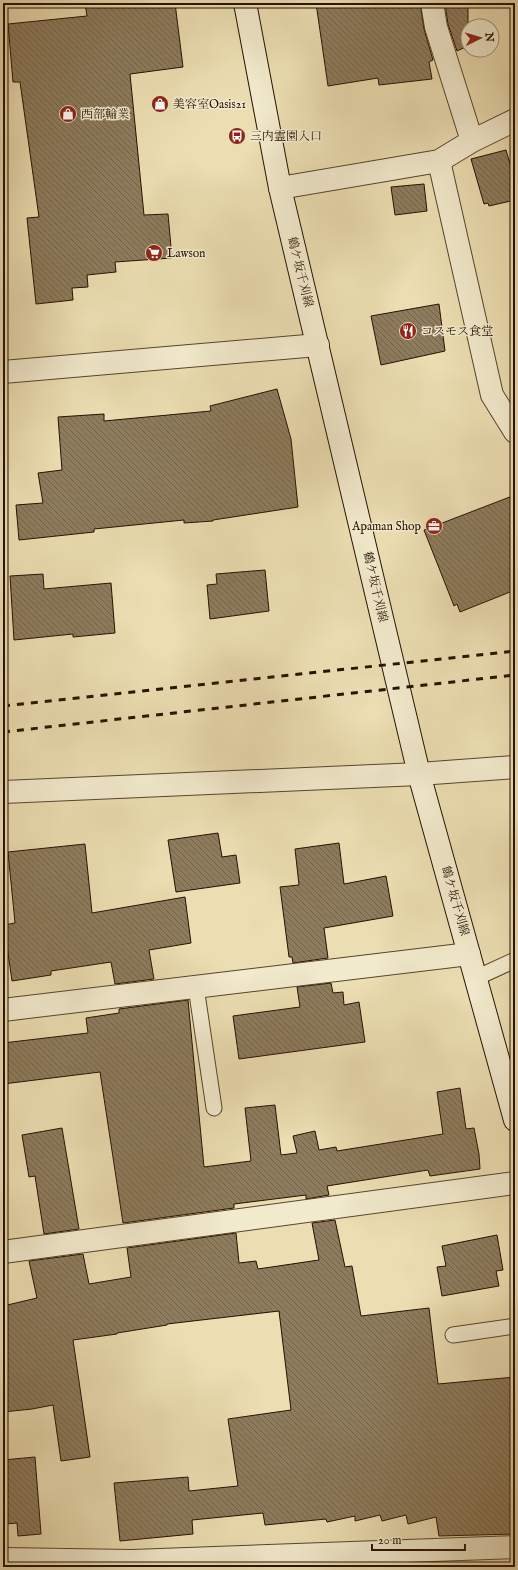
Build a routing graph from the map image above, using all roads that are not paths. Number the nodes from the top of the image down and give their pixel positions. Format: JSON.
{"nodes":[{"id":1,"x":245,"y":3,"type":"edge"},
{"id":2,"x":432,"y":3,"type":"edge"},
{"id":3,"x":515,"y":120,"type":"edge"},
{"id":4,"x":472,"y":141,"type":"junction"},
{"id":5,"x":439,"y":161,"type":"junction"},
{"id":6,"x":280,"y":188,"type":"junction"},
{"id":7,"x":318,"y":345,"type":"junction"},
{"id":8,"x":3,"y":372,"type":"edge"},
{"id":9,"x":515,"y":432,"type":"edge"},
{"id":10,"x":515,"y":767,"type":"edge"},
{"id":11,"x":419,"y":774,"type":"junction"},
{"id":12,"x":3,"y":792,"type":"edge"},
{"id":13,"x":469,"y":954,"type":"junction"},
{"id":14,"x":515,"y":960,"type":"edge"},
{"id":15,"x":476,"y":978,"type":"junction"},
{"id":16,"x":196,"y":986,"type":"junction"},
{"id":17,"x":3,"y":1010,"type":"edge"},
{"id":18,"x":214,"y":1108,"type":"dead end"},
{"id":19,"x":515,"y":1120,"type":"edge"},
{"id":20,"x":515,"y":1183,"type":"edge"},
{"id":21,"x":3,"y":1252,"type":"edge"},
{"id":22,"x":515,"y":1326,"type":"edge"},
{"id":23,"x":453,"y":1336,"type":"dead end"},
{"id":24,"x":515,"y":1547,"type":"edge"},
{"id":25,"x":3,"y":1559,"type":"edge"}],
"edges":[{"from":1,"to":6,"type":"street","name":"鶴ケ坂千刈線"},
{"from":2,"to":4,"type":"street"},
{"from":3,"to":4,"type":"street"},
{"from":4,"to":5,"type":"street"},
{"from":5,"to":6,"type":"street"},
{"from":5,"to":9,"type":"street"},
{"from":6,"to":7,"type":"street","name":"鶴ケ坂千刈線"},
{"from":7,"to":8,"type":"street"},
{"from":7,"to":11,"type":"street","name":"鶴ケ坂千刈線"},
{"from":10,"to":11,"type":"street"},
{"from":11,"to":12,"type":"street"},
{"from":11,"to":13,"type":"street","name":"鶴ケ坂千刈線"},
{"from":13,"to":15,"type":"street","name":"鶴ケ坂千刈線"},
{"from":13,"to":16,"type":"street"},
{"from":14,"to":15,"type":"lane"},
{"from":15,"to":19,"type":"street","name":"鶴ケ坂千刈線"},
{"from":16,"to":17,"type":"street"},
{"from":16,"to":18,"type":"lane"},
{"from":20,"to":21,"type":"street"},
{"from":22,"to":23,"type":"lane"},
{"from":24,"to":25,"type":"street"}]}
